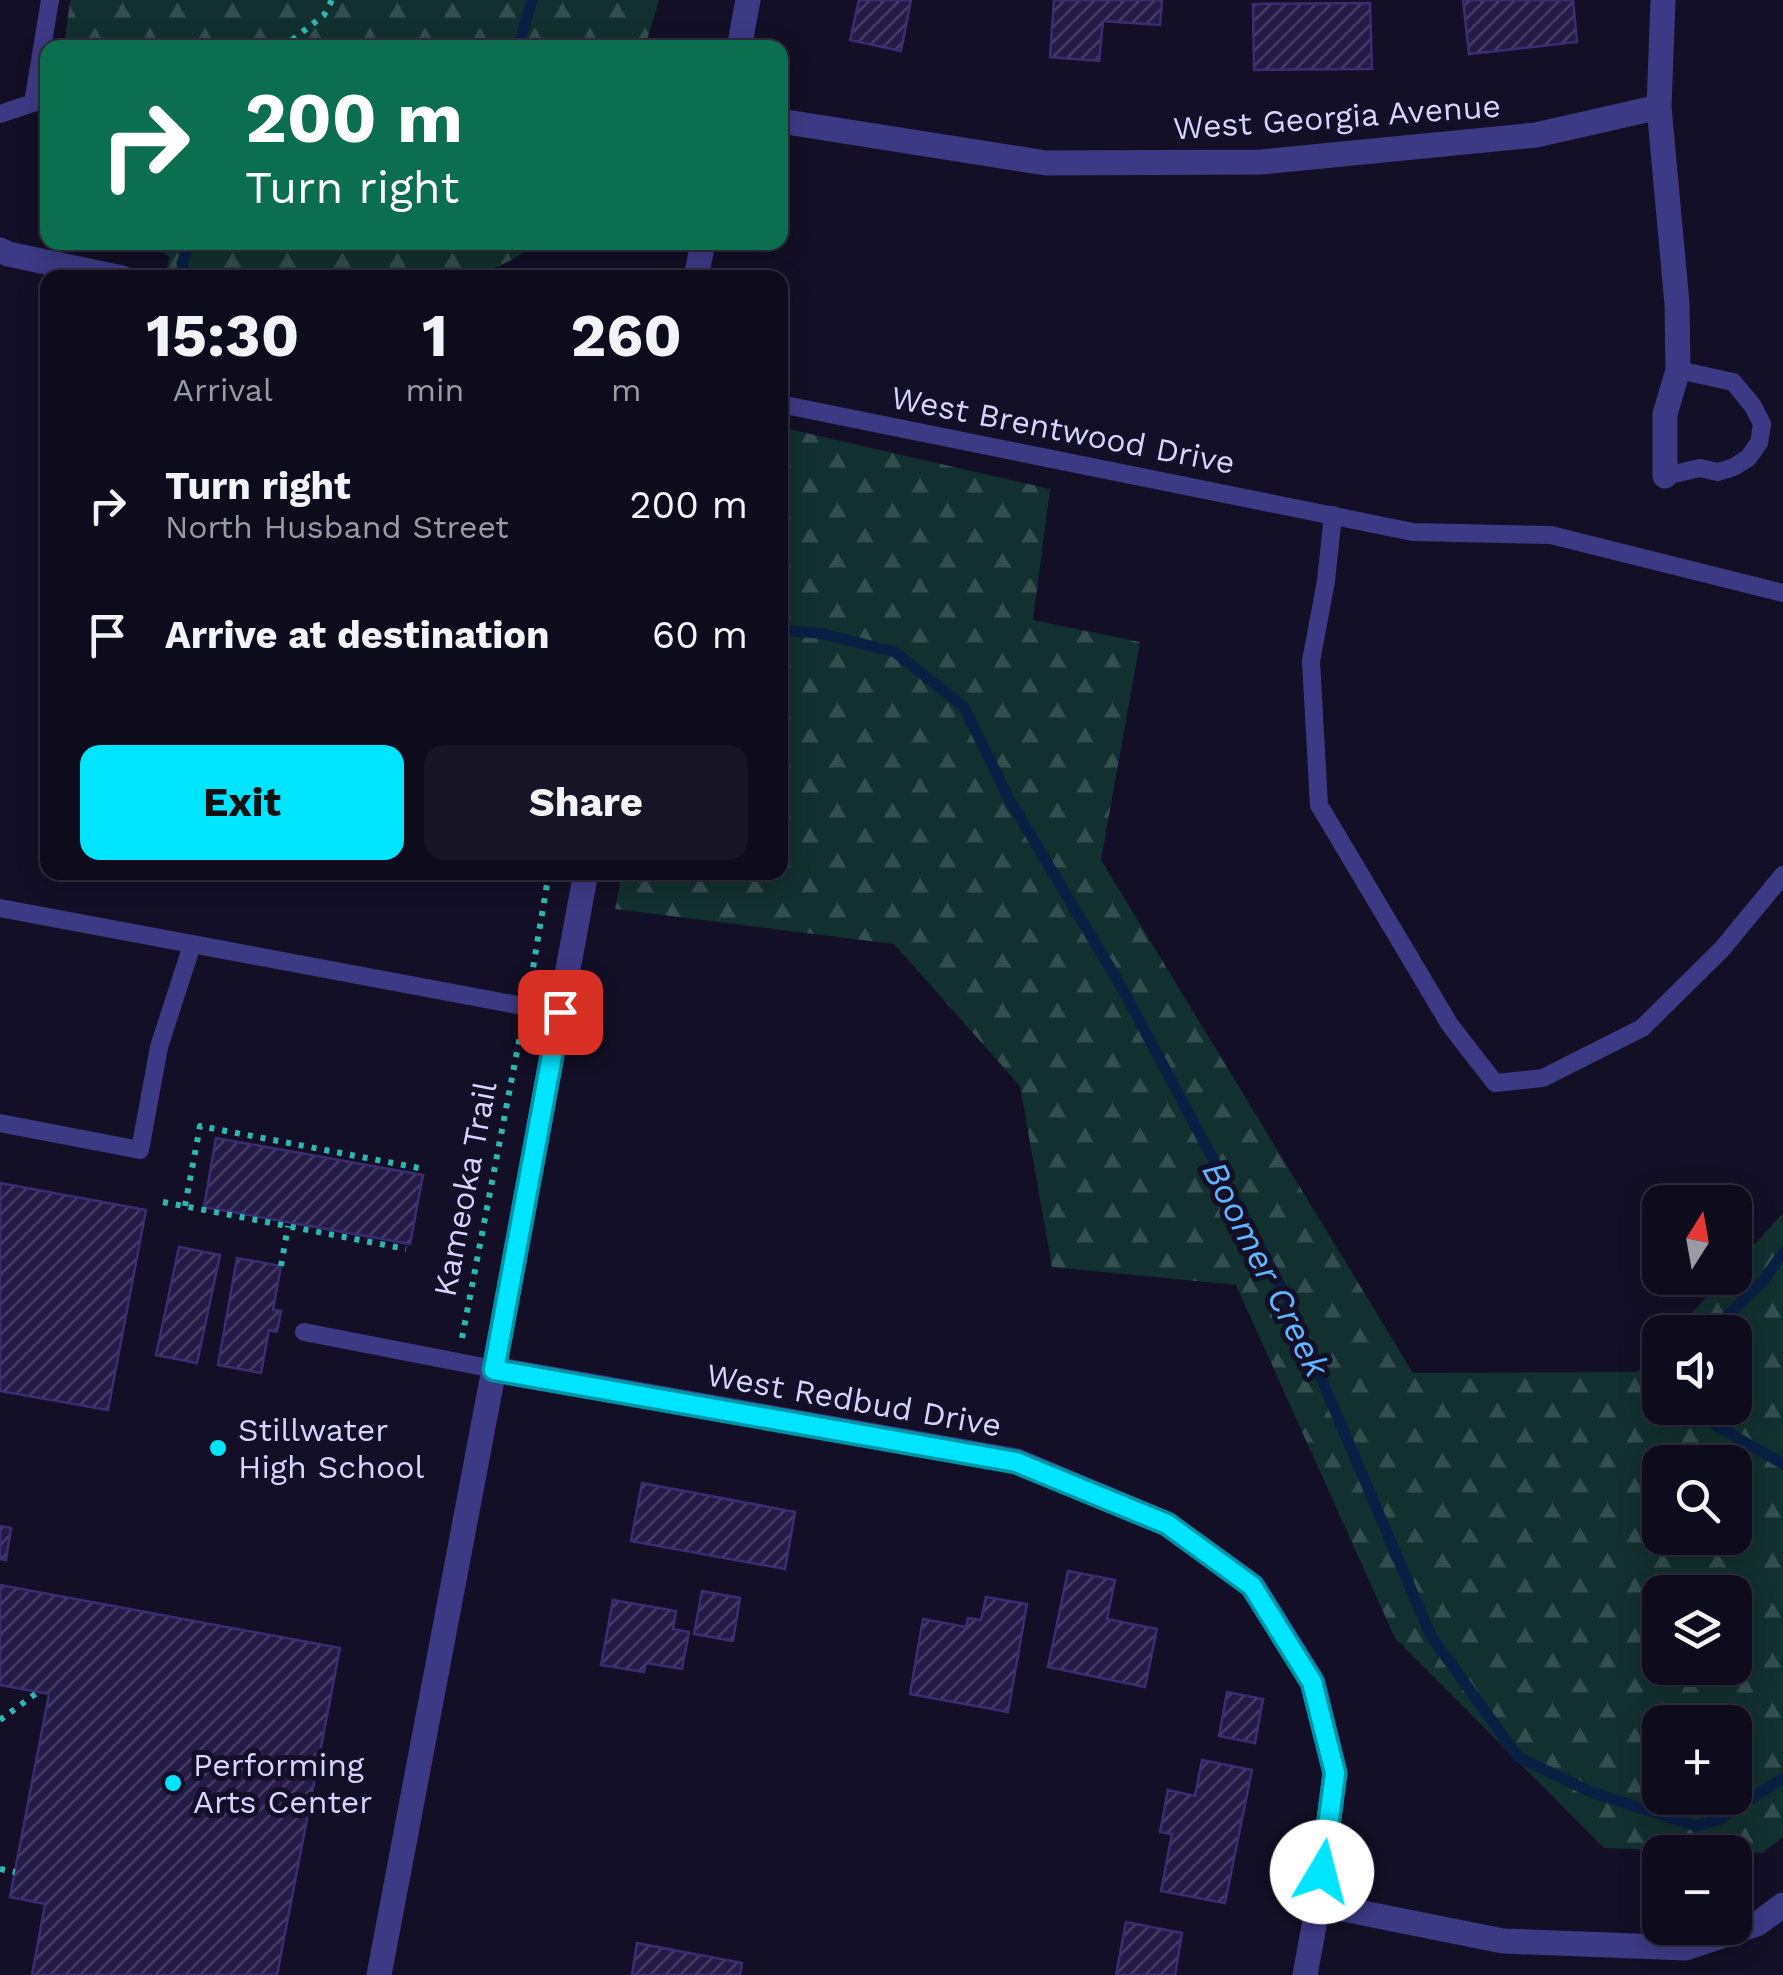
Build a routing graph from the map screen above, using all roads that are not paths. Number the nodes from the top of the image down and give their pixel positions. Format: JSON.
{"nodes":[{"id":1,"x":50,"y":0,"type":"edge"},
{"id":2,"x":748,"y":0,"type":"edge"},
{"id":3,"x":1663,"y":0,"type":"edge"},
{"id":4,"x":43,"y":40,"type":"edge"},
{"id":5,"x":740,"y":40,"type":"edge"},
{"id":6,"x":40,"y":61,"type":"edge"},
{"id":7,"x":1659,"y":107,"type":"junction"},
{"id":8,"x":0,"y":114,"type":"edge"},
{"id":9,"x":788,"y":123,"type":"edge"},
{"id":10,"x":0,"y":250,"type":"edge"},
{"id":11,"x":84,"y":270,"type":"edge"},
{"id":12,"x":1678,"y":370,"type":"junction"},
{"id":13,"x":788,"y":406,"type":"edge"},
{"id":14,"x":1665,"y":476,"type":"joint"},
{"id":15,"x":1334,"y":515,"type":"junction"},
{"id":16,"x":1783,"y":592,"type":"edge"},
{"id":17,"x":1783,"y":875,"type":"edge"},
{"id":18,"x":585,"y":880,"type":"edge"},
{"id":19,"x":0,"y":908,"type":"edge"},
{"id":20,"x":192,"y":945,"type":"junction"},
{"id":21,"x":560,"y":1012,"type":"junction"},
{"id":22,"x":0,"y":1123,"type":"edge"},
{"id":23,"x":304,"y":1332,"type":"dead end"},
{"id":24,"x":494,"y":1370,"type":"junction"},
{"id":25,"x":1318,"y":1904,"type":"junction"},
{"id":26,"x":1783,"y":1906,"type":"edge"},
{"id":27,"x":378,"y":1975,"type":"edge"},
{"id":28,"x":1305,"y":1975,"type":"edge"}],
"edges":[{"from":1,"to":4,"type":"lane"},
{"from":2,"to":5,"type":"street"},
{"from":3,"to":7,"type":"street"},
{"from":6,"to":8,"type":"lane"},
{"from":7,"to":9,"type":"street","name":"West Georgia Avenue"},
{"from":7,"to":12,"type":"street"},
{"from":10,"to":11,"type":"street"},
{"from":12,"to":14,"type":"street"},
{"from":12,"to":14,"type":"lane"},
{"from":13,"to":15,"type":"lane","name":"West Brentwood Drive"},
{"from":15,"to":16,"type":"lane","name":"West Brentwood Drive"},
{"from":15,"to":17,"type":"lane"},
{"from":18,"to":21,"type":"street"},
{"from":19,"to":20,"type":"lane"},
{"from":20,"to":21,"type":"lane"},
{"from":20,"to":22,"type":"lane"},
{"from":21,"to":24,"type":"street"},
{"from":23,"to":24,"type":"lane"},
{"from":24,"to":25,"type":"street","name":"West Redbud Drive"},
{"from":24,"to":27,"type":"street"},
{"from":25,"to":26,"type":"street"},
{"from":25,"to":28,"type":"street","name":"West Redbud Drive"}]}
